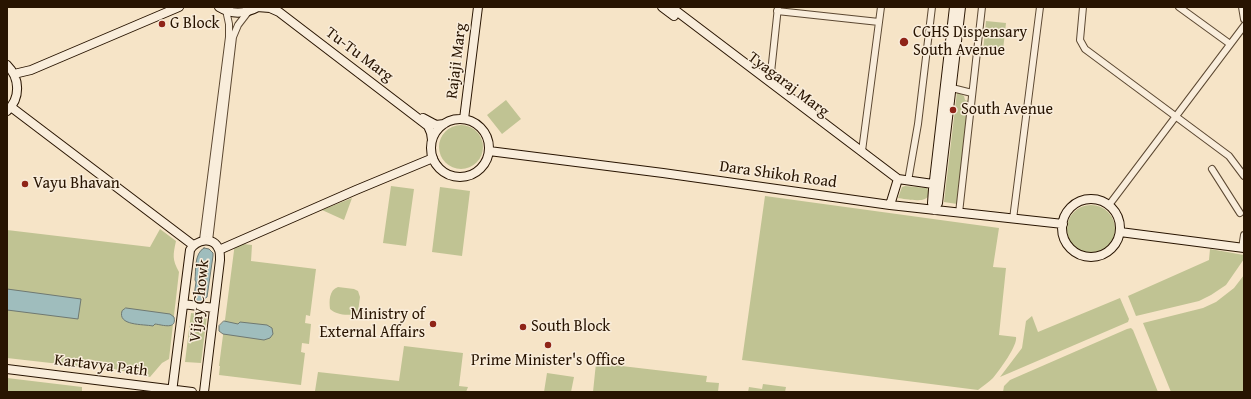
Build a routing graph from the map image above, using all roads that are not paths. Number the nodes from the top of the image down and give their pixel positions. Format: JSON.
{"nodes":[{"id":1,"x":179,"y":7,"type":"edge"},
{"id":2,"x":257,"y":7,"type":"edge"},
{"id":3,"x":277,"y":7,"type":"edge"},
{"id":4,"x":478,"y":7,"type":"edge"},
{"id":5,"x":662,"y":7,"type":"edge"},
{"id":6,"x":671,"y":7,"type":"edge"},
{"id":7,"x":882,"y":7,"type":"edge"},
{"id":8,"x":932,"y":7,"type":"edge"},
{"id":9,"x":954,"y":7,"type":"edge"},
{"id":10,"x":961,"y":7,"type":"edge"},
{"id":11,"x":982,"y":7,"type":"edge"},
{"id":12,"x":1040,"y":7,"type":"edge"},
{"id":13,"x":1083,"y":7,"type":"edge"},
{"id":14,"x":1179,"y":7,"type":"edge"},
{"id":15,"x":1242,"y":7,"type":"edge"},
{"id":16,"x":222,"y":9,"type":"edge"},
{"id":17,"x":778,"y":9,"type":"edge"},
{"id":18,"x":248,"y":12,"type":"junction"},
{"id":19,"x":1244,"y":19,"type":"edge"},
{"id":20,"x":880,"y":22,"type":"junction"},
{"id":21,"x":1244,"y":26,"type":"edge"},
{"id":22,"x":1230,"y":44,"type":"junction"},
{"id":23,"x":7,"y":65,"type":"edge"},
{"id":24,"x":15,"y":78,"type":"junction"},
{"id":25,"x":770,"y":82,"type":"junction"},
{"id":26,"x":952,"y":88,"type":"junction"},
{"id":27,"x":972,"y":93,"type":"junction"},
{"id":28,"x":9,"y":109,"type":"edge"},
{"id":29,"x":1176,"y":116,"type":"junction"},
{"id":30,"x":464,"y":119,"type":"junction"},
{"id":31,"x":444,"y":124,"type":"junction"},
{"id":32,"x":432,"y":140,"type":"junction"},
{"id":33,"x":489,"y":151,"type":"junction"},
{"id":34,"x":862,"y":151,"type":"junction"},
{"id":35,"x":433,"y":158,"type":"junction"},
{"id":36,"x":1212,"y":169,"type":"dead end"},
{"id":37,"x":1244,"y":176,"type":"edge"},
{"id":38,"x":908,"y":181,"type":"junction"},
{"id":39,"x":898,"y":182,"type":"junction"},
{"id":40,"x":937,"y":184,"type":"junction"},
{"id":41,"x":890,"y":205,"type":"junction"},
{"id":42,"x":1108,"y":205,"type":"junction"},
{"id":43,"x":934,"y":210,"type":"junction"},
{"id":44,"x":959,"y":213,"type":"junction"},
{"id":45,"x":1240,"y":213,"type":"dead end"},
{"id":46,"x":1013,"y":219,"type":"junction"},
{"id":47,"x":1063,"y":224,"type":"junction"},
{"id":48,"x":1120,"y":232,"type":"junction"},
{"id":49,"x":1244,"y":235,"type":"edge"},
{"id":50,"x":206,"y":241,"type":"junction"},
{"id":51,"x":193,"y":245,"type":"junction"},
{"id":52,"x":1243,"y":248,"type":"edge"},
{"id":53,"x":219,"y":250,"type":"junction"},
{"id":54,"x":183,"y":304,"type":"junction"},
{"id":55,"x":214,"y":308,"type":"junction"},
{"id":56,"x":7,"y":369,"type":"edge"},
{"id":57,"x":172,"y":390,"type":"edge"},
{"id":58,"x":192,"y":392,"type":"edge"},
{"id":59,"x":204,"y":392,"type":"edge"}],
"edges":[{"from":1,"to":24,"type":"main road"},
{"from":2,"to":18,"type":"main road"},
{"from":2,"to":32,"type":"main road","name":"Tu-Tu Marg"},
{"from":3,"to":31,"type":"main road","name":"Tu-Tu Marg"},
{"from":4,"to":30,"type":"main road","name":"Rajaji Marg"},
{"from":5,"to":39,"type":"main road","name":"Tyagaraj Marg"},
{"from":6,"to":25,"type":"main road","name":"Tyagaraj Marg"},
{"from":7,"to":20,"type":"street"},
{"from":8,"to":38,"type":"street"},
{"from":9,"to":40,"type":"main road"},
{"from":10,"to":26,"type":"main road"},
{"from":11,"to":27,"type":"street"},
{"from":12,"to":46,"type":"street"},
{"from":13,"to":29,"type":"street"},
{"from":14,"to":22,"type":"street"},
{"from":15,"to":19,"type":"street"},
{"from":16,"to":18,"type":"main road"},
{"from":16,"to":50,"type":"street"},
{"from":17,"to":20,"type":"street"},
{"from":17,"to":25,"type":"street"},
{"from":18,"to":50,"type":"street"},
{"from":20,"to":34,"type":"street"},
{"from":21,"to":22,"type":"street"},
{"from":22,"to":29,"type":"street"},
{"from":23,"to":24,"type":"main road"},
{"from":24,"to":28,"type":"main road"},
{"from":25,"to":34,"type":"main road","name":"Tyagaraj Marg"},
{"from":26,"to":27,"type":"street"},
{"from":26,"to":40,"type":"main road"},
{"from":27,"to":44,"type":"street"},
{"from":28,"to":51,"type":"main road"},
{"from":29,"to":37,"type":"street"},
{"from":29,"to":42,"type":"street"},
{"from":30,"to":31,"type":"main road"},
{"from":30,"to":33,"type":"main road"},
{"from":31,"to":32,"type":"main road"},
{"from":32,"to":35,"type":"main road"},
{"from":33,"to":35,"type":"main road"},
{"from":33,"to":41,"type":"main road","name":"Dara Shikoh Road"},
{"from":34,"to":39,"type":"main road","name":"Tyagaraj Marg"},
{"from":35,"to":53,"type":"main road"},
{"from":36,"to":45,"type":"street"},
{"from":38,"to":39,"type":"main road","name":"Tyagaraj Marg"},
{"from":38,"to":40,"type":"main road","name":"Tyagaraj Marg"},
{"from":39,"to":41,"type":"main road"},
{"from":40,"to":43,"type":"main road"},
{"from":41,"to":43,"type":"main road","name":"Dara Shikoh Road"},
{"from":42,"to":47,"type":"main road"},
{"from":42,"to":48,"type":"main road"},
{"from":43,"to":44,"type":"main road","name":"Dara Shikoh Road"},
{"from":44,"to":46,"type":"main road","name":"Dara Shikoh Road"},
{"from":46,"to":47,"type":"main road","name":"Dara Shikoh Road"},
{"from":47,"to":48,"type":"main road"},
{"from":48,"to":52,"type":"main road"},
{"from":49,"to":52,"type":"street"},
{"from":50,"to":51,"type":"main road","name":"Vijay Chowk"},
{"from":50,"to":53,"type":"main road","name":"Vijay Chowk"},
{"from":51,"to":54,"type":"main road","name":"Vijay Chowk"},
{"from":53,"to":55,"type":"main road","name":"Vijay Chowk"},
{"from":54,"to":55,"type":"main road"},
{"from":54,"to":57,"type":"main road","name":"Vijay Chowk"},
{"from":55,"to":59,"type":"main road","name":"Vijay Chowk"},
{"from":56,"to":57,"type":"main road","name":"Kartavya Path"},
{"from":57,"to":58,"type":"main road","name":"Kartavya Path"}]}
